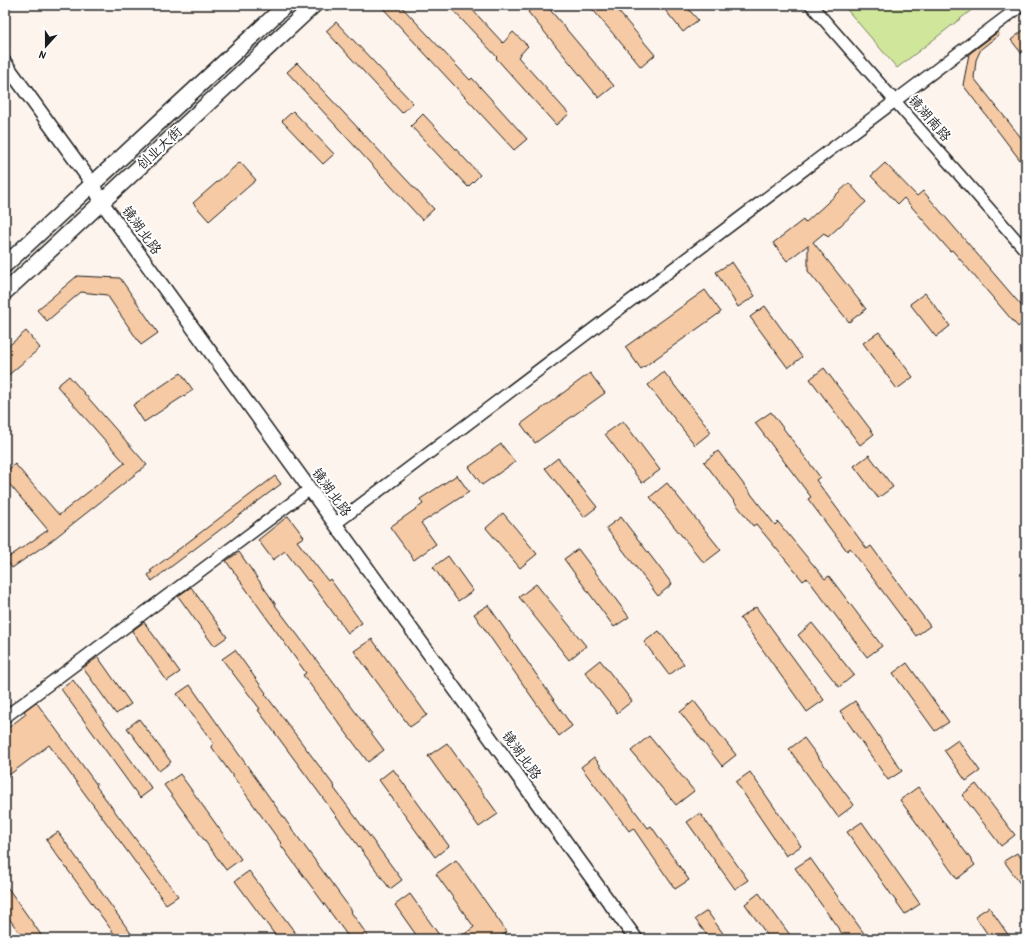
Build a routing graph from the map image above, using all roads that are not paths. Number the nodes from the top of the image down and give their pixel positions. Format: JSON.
{"nodes":[{"id":1,"x":286,"y":5,"type":"edge"},
{"id":2,"x":314,"y":5,"type":"edge"},
{"id":3,"x":810,"y":5,"type":"edge"},
{"id":4,"x":1022,"y":5,"type":"edge"},
{"id":5,"x":5,"y":62,"type":"edge"},
{"id":6,"x":896,"y":101,"type":"junction"},
{"id":7,"x":92,"y":183,"type":"junction"},
{"id":8,"x":101,"y":202,"type":"junction"},
{"id":9,"x":1026,"y":251,"type":"edge"},
{"id":10,"x":5,"y":265,"type":"edge"},
{"id":11,"x":5,"y":292,"type":"edge"},
{"id":12,"x":310,"y":490,"type":"junction"},
{"id":13,"x":335,"y":524,"type":"junction"},
{"id":14,"x":5,"y":717,"type":"edge"},
{"id":15,"x":636,"y":939,"type":"edge"}],
"edges":[{"from":1,"to":7,"type":"main road","name":"创业大街"},
{"from":2,"to":8,"type":"main road","name":"创业大街"},
{"from":3,"to":6,"type":"street","name":"镜湖南路"},
{"from":4,"to":6,"type":"street"},
{"from":5,"to":7,"type":"street","name":"镜湖北路"},
{"from":6,"to":9,"type":"street","name":"镜湖南路"},
{"from":6,"to":13,"type":"street"},
{"from":7,"to":8,"type":"street","name":"镜湖北路"},
{"from":7,"to":10,"type":"main road","name":"创业大街"},
{"from":8,"to":11,"type":"main road","name":"创业大街"},
{"from":8,"to":12,"type":"street","name":"镜湖北路"},
{"from":12,"to":13,"type":"street","name":"镜湖北路"},
{"from":12,"to":14,"type":"street"},
{"from":13,"to":15,"type":"street","name":"镜湖北路"}]}
